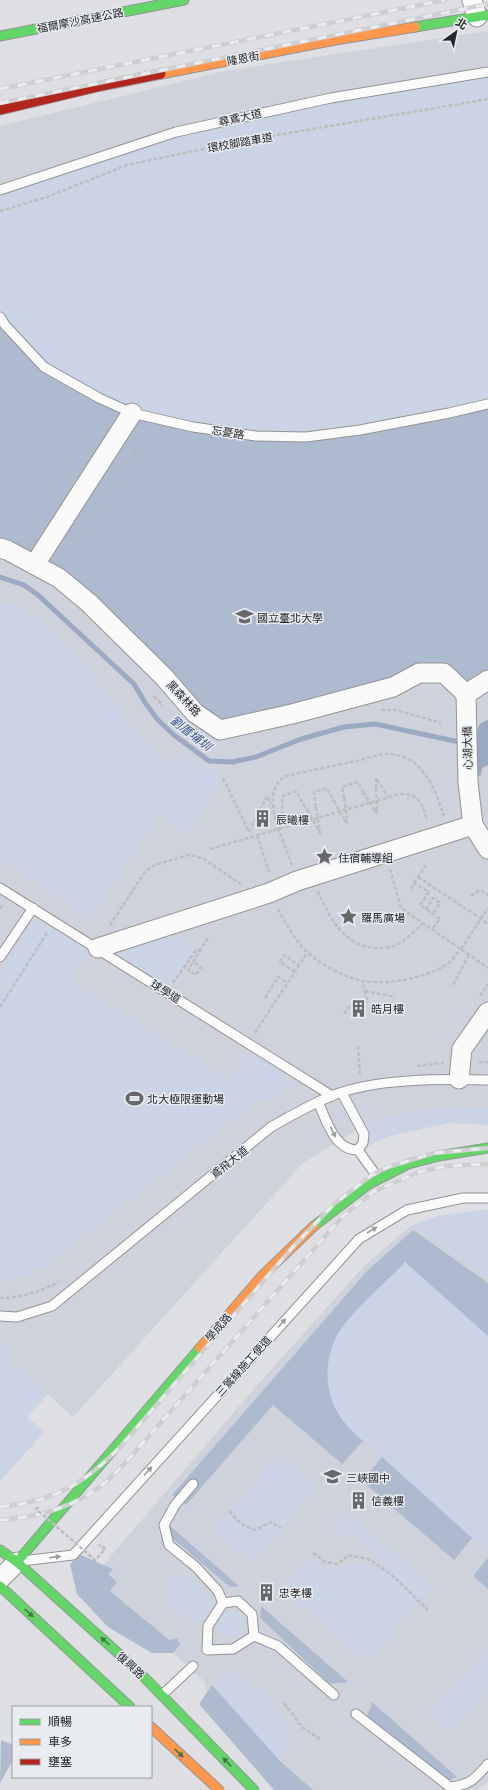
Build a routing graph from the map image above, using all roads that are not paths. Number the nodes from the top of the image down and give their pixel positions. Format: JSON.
{"nodes":[{"id":1,"x":184,"y":0,"type":"edge"},
{"id":2,"x":479,"y":11,"type":"edge"},
{"id":3,"x":0,"y":36,"type":"edge"},
{"id":4,"x":488,"y":72,"type":"edge"},
{"id":5,"x":0,"y":110,"type":"edge"},
{"id":6,"x":0,"y":190,"type":"edge"},
{"id":7,"x":0,"y":317,"type":"edge"},
{"id":8,"x":488,"y":404,"type":"edge"},
{"id":9,"x":132,"y":413,"type":"junction"},
{"id":10,"x":0,"y":548,"type":"edge"},
{"id":11,"x":35,"y":564,"type":"junction"},
{"id":12,"x":488,"y":680,"type":"edge"},
{"id":13,"x":466,"y":694,"type":"junction"},
{"id":14,"x":473,"y":825,"type":"junction"},
{"id":15,"x":488,"y":849,"type":"edge"},
{"id":16,"x":0,"y":888,"type":"edge"},
{"id":17,"x":33,"y":908,"type":"junction"},
{"id":18,"x":98,"y":948,"type":"junction"},
{"id":19,"x":0,"y":957,"type":"edge"},
{"id":20,"x":488,"y":1012,"type":"edge"},
{"id":21,"x":459,"y":1079,"type":"junction"},
{"id":22,"x":488,"y":1080,"type":"edge"},
{"id":23,"x":342,"y":1093,"type":"junction"},
{"id":24,"x":332,"y":1096,"type":"junction"},
{"id":25,"x":318,"y":1102,"type":"junction"},
{"id":26,"x":488,"y":1148,"type":"edge"},
{"id":27,"x":358,"y":1150,"type":"junction"},
{"id":28,"x":378,"y":1178,"type":"junction"},
{"id":29,"x":488,"y":1198,"type":"edge"},
{"id":30,"x":0,"y":1316,"type":"edge"},
{"id":31,"x":193,"y":1484,"type":"dead end"},
{"id":32,"x":0,"y":1550,"type":"edge"},
{"id":33,"x":17,"y":1562,"type":"junction"},
{"id":34,"x":0,"y":1580,"type":"edge"},
{"id":35,"x":0,"y":1586,"type":"edge"},
{"id":36,"x":223,"y":1603,"type":"junction"},
{"id":37,"x":254,"y":1636,"type":"junction"},
{"id":38,"x":193,"y":1666,"type":"dead end"},
{"id":39,"x":162,"y":1695,"type":"junction"},
{"id":40,"x":334,"y":1695,"type":"dead end"},
{"id":41,"x":129,"y":1706,"type":"edge"},
{"id":42,"x":356,"y":1714,"type":"dead end"},
{"id":43,"x":152,"y":1728,"type":"edge"},
{"id":44,"x":488,"y":1764,"type":"edge"},
{"id":45,"x":219,"y":1790,"type":"edge"},
{"id":46,"x":254,"y":1790,"type":"edge"}],
"edges":[{"from":1,"to":3,"type":"main road","name":"福爾摩沙高速公路"},
{"from":2,"to":5,"type":"main road","name":"隆恩街"},
{"from":4,"to":6,"type":"lane","name":"尋鳶大道"},
{"from":7,"to":9,"type":"lane","name":"忘憂路"},
{"from":8,"to":9,"type":"lane","name":"忘憂路"},
{"from":9,"to":11,"type":"street"},
{"from":10,"to":11,"type":"street","name":"黑森林路"},
{"from":11,"to":13,"type":"street","name":"黑森林路"},
{"from":12,"to":13,"type":"street"},
{"from":13,"to":14,"type":"street","name":"心湖大橋"},
{"from":14,"to":15,"type":"street"},
{"from":14,"to":18,"type":"street"},
{"from":16,"to":17,"type":"lane","name":"球學道"},
{"from":17,"to":18,"type":"lane","name":"球學道"},
{"from":17,"to":19,"type":"lane"},
{"from":18,"to":24,"type":"lane","name":"球學道"},
{"from":20,"to":21,"type":"street"},
{"from":21,"to":22,"type":"lane","name":"鳶飛大道"},
{"from":21,"to":23,"type":"lane","name":"鳶飛大道"},
{"from":23,"to":24,"type":"lane","name":"鳶飛大道"},
{"from":23,"to":27,"type":"lane"},
{"from":24,"to":25,"type":"lane","name":"鳶飛大道"},
{"from":25,"to":27,"type":"lane","one_way":true},
{"from":25,"to":30,"type":"lane","name":"鳶飛大道"},
{"from":26,"to":28,"type":"main road","name":"學成路"},
{"from":27,"to":28,"type":"lane"},
{"from":28,"to":33,"type":"main road","name":"學成路"},
{"from":33,"to":29,"type":"lane","name":"三鶯線施工便道","one_way":true},
{"from":31,"to":36,"type":"lane"},
{"from":32,"to":33,"type":"main road","name":"復興路"},
{"from":33,"to":34,"type":"street","name":"學成路"},
{"from":39,"to":33,"type":"main road","name":"復興路","one_way":true},
{"from":35,"to":41,"type":"main road","one_way":true},
{"from":36,"to":37,"type":"lane"},
{"from":36,"to":37,"type":"lane"},
{"from":37,"to":40,"type":"lane"},
{"from":38,"to":39,"type":"lane"},
{"from":46,"to":39,"type":"main road","name":"復興路","one_way":true},
{"from":42,"to":44,"type":"lane"},
{"from":43,"to":45,"type":"main road","one_way":true}]}
